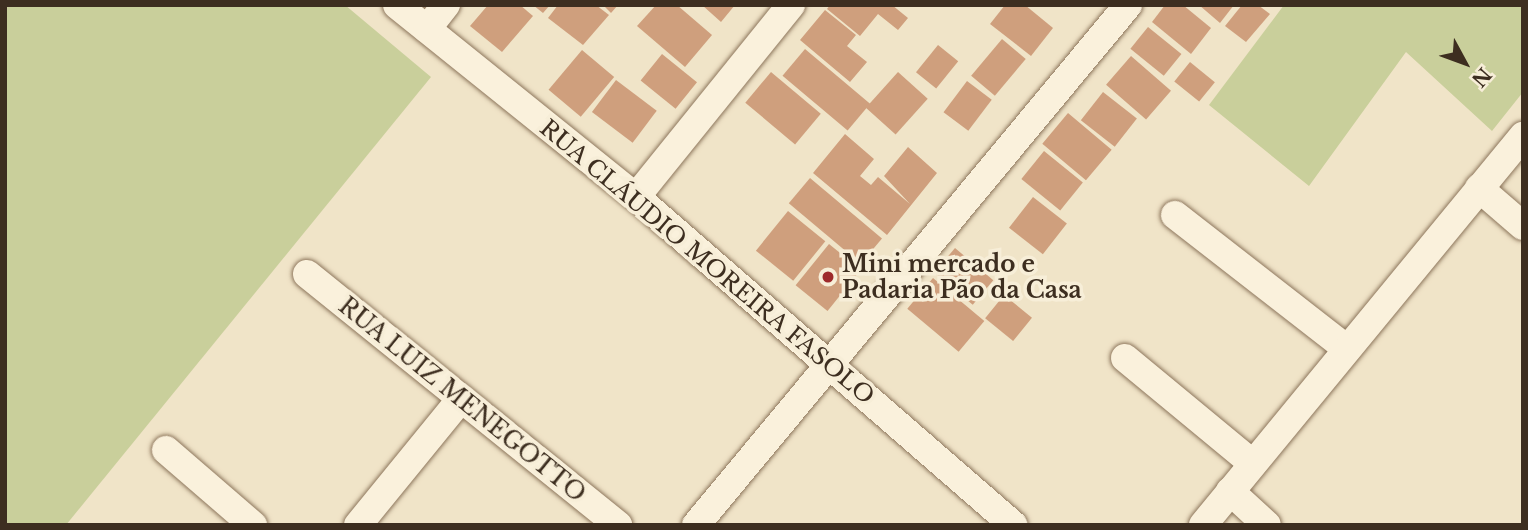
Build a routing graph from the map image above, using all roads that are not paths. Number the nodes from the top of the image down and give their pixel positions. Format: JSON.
{"nodes":[{"id":1,"x":397,"y":5,"type":"edge"},
{"id":2,"x":446,"y":5,"type":"edge"},
{"id":3,"x":791,"y":5,"type":"edge"},
{"id":4,"x":1128,"y":5,"type":"edge"},
{"id":5,"x":427,"y":29,"type":"junction"},
{"id":6,"x":1523,"y":135,"type":"edge"},
{"id":7,"x":1479,"y":188,"type":"junction"},
{"id":8,"x":636,"y":197,"type":"junction"},
{"id":9,"x":1175,"y":215,"type":"dead end"},
{"id":10,"x":1523,"y":226,"type":"edge"},
{"id":11,"x":307,"y":274,"type":"dead end"},
{"id":12,"x":1347,"y":349,"type":"junction"},
{"id":13,"x":1125,"y":358,"type":"dead end"},
{"id":14,"x":827,"y":363,"type":"junction"},
{"id":15,"x":459,"y":401,"type":"junction"},
{"id":16,"x":166,"y":450,"type":"dead end"},
{"id":17,"x":1253,"y":464,"type":"junction"},
{"id":18,"x":1230,"y":491,"type":"junction"},
{"id":19,"x":253,"y":525,"type":"edge"},
{"id":20,"x":358,"y":525,"type":"edge"},
{"id":21,"x":618,"y":525,"type":"edge"},
{"id":22,"x":696,"y":525,"type":"edge"},
{"id":23,"x":1013,"y":525,"type":"edge"},
{"id":24,"x":1203,"y":525,"type":"edge"},
{"id":25,"x":1267,"y":525,"type":"edge"}],
"edges":[{"from":1,"to":5,"type":"street","name":"RUA CLÁUDIO MOREIRA FASOLO"},
{"from":2,"to":5,"type":"street"},
{"from":3,"to":8,"type":"street"},
{"from":4,"to":14,"type":"street"},
{"from":5,"to":8,"type":"street","name":"RUA CLÁUDIO MOREIRA FASOLO"},
{"from":6,"to":7,"type":"street"},
{"from":7,"to":10,"type":"street"},
{"from":7,"to":12,"type":"street"},
{"from":8,"to":14,"type":"street","name":"RUA CLÁUDIO MOREIRA FASOLO"},
{"from":9,"to":12,"type":"street"},
{"from":11,"to":15,"type":"street","name":"RUA LUIZ MENEGOTTO"},
{"from":12,"to":17,"type":"street"},
{"from":13,"to":17,"type":"street"},
{"from":14,"to":22,"type":"street"},
{"from":14,"to":23,"type":"street","name":"RUA CLÁUDIO MOREIRA FASOLO"},
{"from":15,"to":20,"type":"street"},
{"from":15,"to":21,"type":"street","name":"RUA LUIZ MENEGOTTO"},
{"from":16,"to":19,"type":"street"},
{"from":17,"to":18,"type":"street"},
{"from":18,"to":24,"type":"street"},
{"from":18,"to":25,"type":"street"}]}
